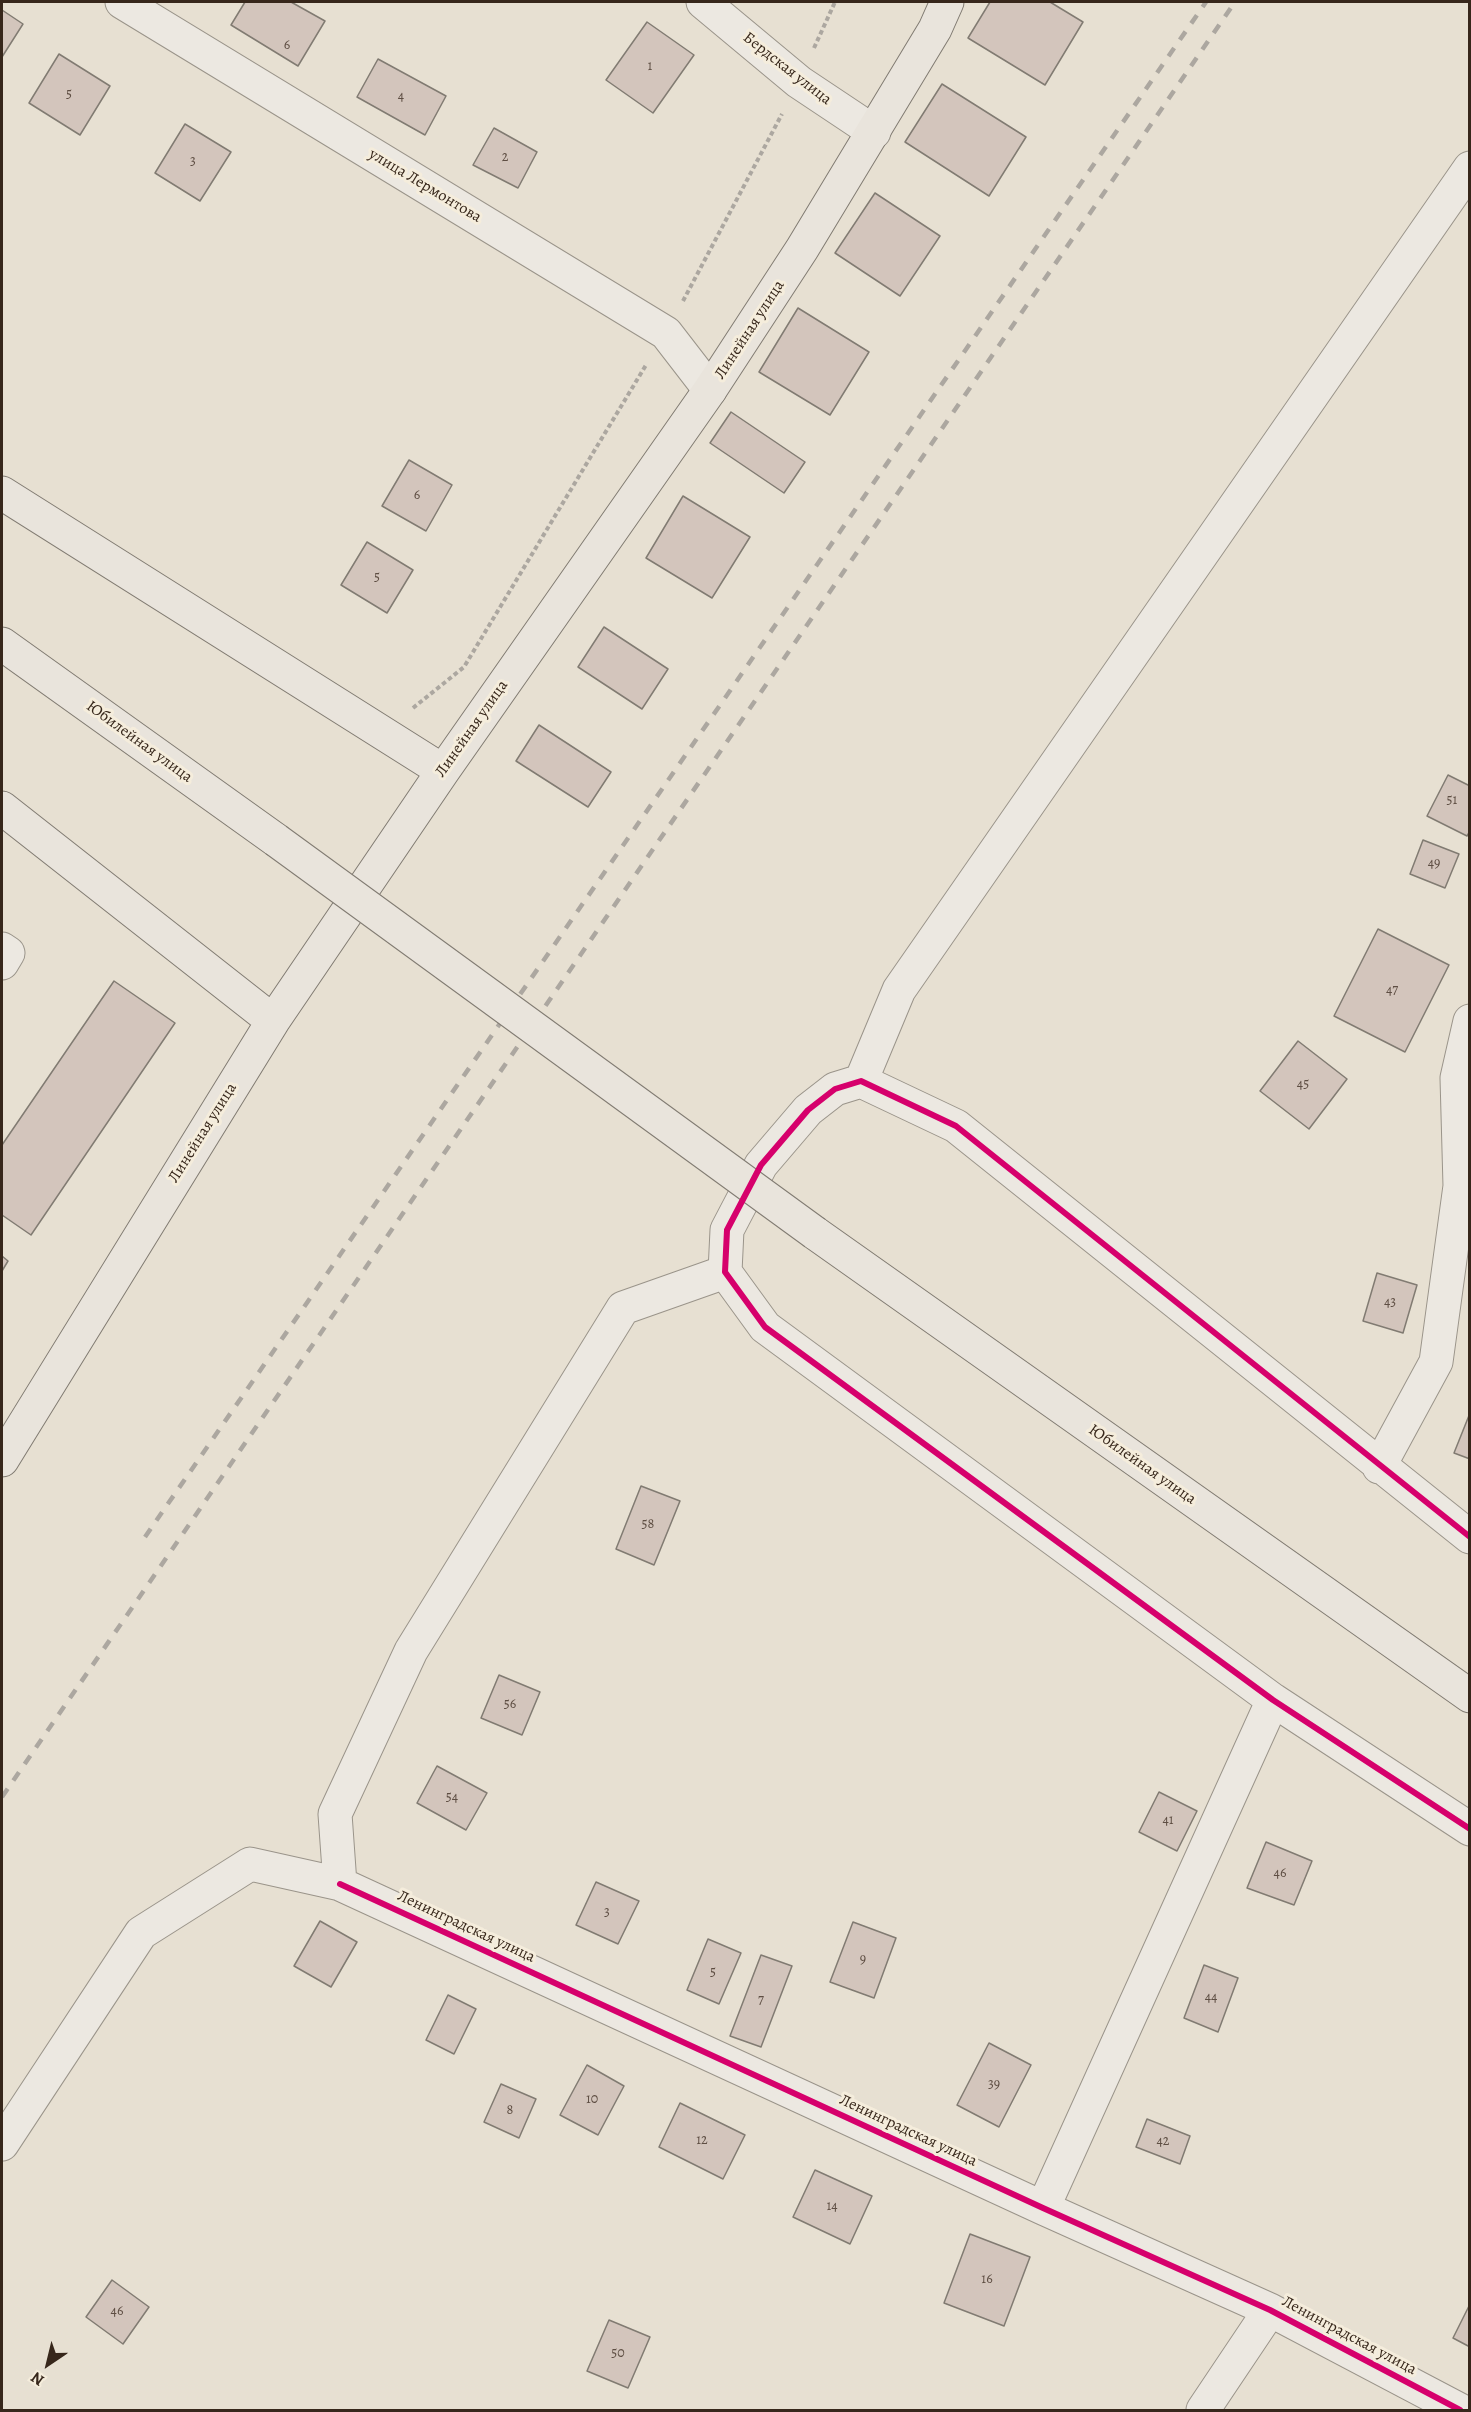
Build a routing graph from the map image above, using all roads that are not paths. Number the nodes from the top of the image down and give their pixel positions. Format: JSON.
{"nodes":[{"id":1,"x":122,"y":2,"type":"edge"},
{"id":2,"x":703,"y":2,"type":"edge"},
{"id":3,"x":947,"y":2,"type":"edge"},
{"id":4,"x":874,"y":132,"type":"junction"},
{"id":5,"x":1467,"y":176,"type":"edge"},
{"id":6,"x":710,"y":390,"type":"junction"},
{"id":7,"x":2,"y":493,"type":"edge"},
{"id":8,"x":2,"y":644,"type":"edge"},
{"id":9,"x":442,"y":771,"type":"junction"},
{"id":10,"x":2,"y":808,"type":"edge"},
{"id":11,"x":2,"y":948,"type":"edge"},
{"id":12,"x":2,"y":963,"type":"edge"},
{"id":13,"x":273,"y":1021,"type":"junction"},
{"id":14,"x":1470,"y":1021,"type":"edge"},
{"id":15,"x":861,"y":1081,"type":"junction"},
{"id":16,"x":725,"y":1272,"type":"junction"},
{"id":17,"x":2,"y":1460,"type":"edge"},
{"id":18,"x":1379,"y":1467,"type":"junction"},
{"id":19,"x":1470,"y":1537,"type":"edge"},
{"id":20,"x":1470,"y":1696,"type":"edge"},
{"id":21,"x":1273,"y":1700,"type":"junction"},
{"id":22,"x":1470,"y":1829,"type":"edge"},
{"id":23,"x":340,"y":1884,"type":"junction"},
{"id":24,"x":2,"y":2144,"type":"edge"},
{"id":25,"x":1043,"y":2208,"type":"junction"},
{"id":26,"x":1270,"y":2310,"type":"junction"},
{"id":27,"x":1203,"y":2410,"type":"edge"},
{"id":28,"x":1460,"y":2410,"type":"edge"}],
"edges":[{"from":1,"to":6,"type":"street","name":"улица Лермонтова"},
{"from":2,"to":4,"type":"street","name":"Бердская улица"},
{"from":3,"to":4,"type":"main road","name":"Линейная улица"},
{"from":4,"to":6,"type":"main road","name":"Линейная улица"},
{"from":5,"to":15,"type":"street"},
{"from":6,"to":9,"type":"main road","name":"Линейная улица"},
{"from":7,"to":9,"type":"main road"},
{"from":8,"to":20,"type":"main road","name":"Юбилейная улица","bridge":true},
{"from":9,"to":13,"type":"main road","name":"Линейная улица"},
{"from":10,"to":13,"type":"main road"},
{"from":11,"to":12,"type":"street"},
{"from":13,"to":17,"type":"main road","name":"Линейная улица"},
{"from":14,"to":18,"type":"street"},
{"from":15,"to":16,"type":"street"},
{"from":15,"to":18,"type":"street"},
{"from":16,"to":21,"type":"street"},
{"from":16,"to":23,"type":"street"},
{"from":18,"to":19,"type":"street"},
{"from":21,"to":22,"type":"street"},
{"from":21,"to":25,"type":"street"},
{"from":23,"to":24,"type":"street","name":"Ленинградская улица"},
{"from":23,"to":25,"type":"street","name":"Ленинградская улица"},
{"from":25,"to":26,"type":"street","name":"Ленинградская улица"},
{"from":26,"to":27,"type":"street"},
{"from":26,"to":28,"type":"street","name":"Ленинградская улица"}]}
